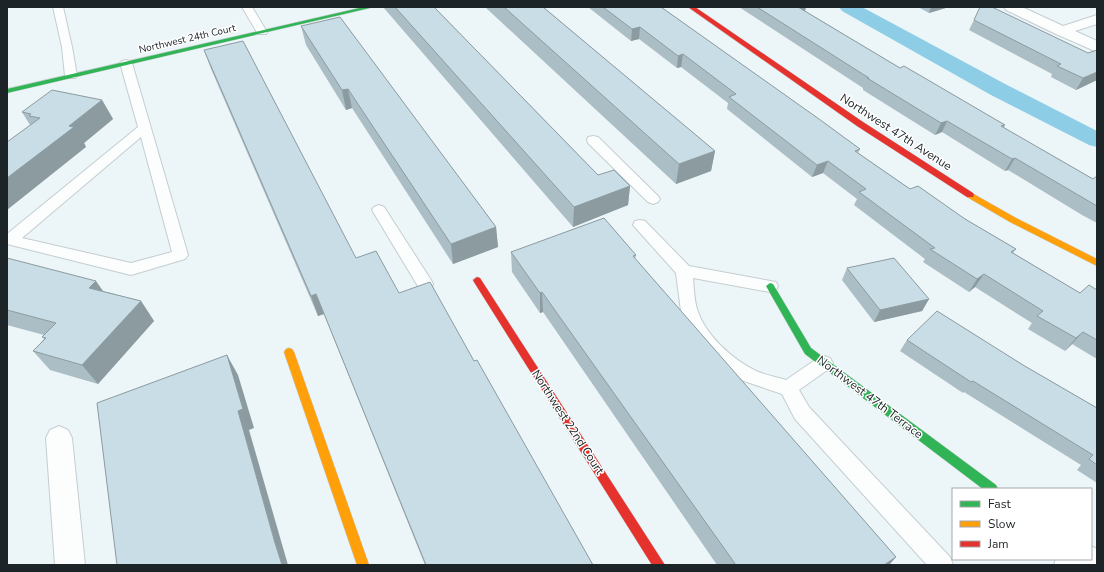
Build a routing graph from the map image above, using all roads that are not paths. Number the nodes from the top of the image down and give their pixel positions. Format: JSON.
{"nodes":[{"id":1,"x":58,"y":7,"type":"edge"},
{"id":2,"x":247,"y":7,"type":"edge"},
{"id":3,"x":371,"y":7,"type":"edge"},
{"id":4,"x":691,"y":7,"type":"edge"},
{"id":5,"x":1011,"y":7,"type":"edge"},
{"id":6,"x":1097,"y":19,"type":"edge"},
{"id":7,"x":1061,"y":31,"type":"junction"},
{"id":8,"x":262,"y":32,"type":"junction"},
{"id":9,"x":1097,"y":47,"type":"edge"},
{"id":10,"x":126,"y":63,"type":"junction"},
{"id":11,"x":72,"y":76,"type":"junction"},
{"id":12,"x":7,"y":91,"type":"edge"},
{"id":13,"x":144,"y":128,"type":"junction"},
{"id":14,"x":593,"y":140,"type":"dead end"},
{"id":15,"x":653,"y":199,"type":"dead end"},
{"id":16,"x":379,"y":210,"type":"dead end"},
{"id":17,"x":640,"y":225,"type":"dead end"},
{"id":18,"x":1097,"y":263,"type":"edge"},
{"id":19,"x":684,"y":271,"type":"junction"},
{"id":20,"x":477,"y":280,"type":"dead end"},
{"id":21,"x":425,"y":284,"type":"edge"},
{"id":22,"x":770,"y":286,"type":"joint"},
{"id":23,"x":288,"y":352,"type":"dead end"},
{"id":24,"x":824,"y":363,"type":"junction"},
{"id":25,"x":788,"y":388,"type":"junction"},
{"id":26,"x":59,"y":438,"type":"dead end"},
{"id":27,"x":991,"y":488,"type":"edge"},
{"id":28,"x":70,"y":565,"type":"edge"},
{"id":29,"x":363,"y":565,"type":"edge"},
{"id":30,"x":659,"y":565,"type":"edge"},
{"id":31,"x":942,"y":565,"type":"edge"}],
"edges":[{"from":1,"to":11,"type":"lane"},
{"from":2,"to":8,"type":"lane"},
{"from":3,"to":8,"type":"street","name":"Northwest 24th Court"},
{"from":4,"to":18,"type":"street","name":"Northwest 47th Avenue"},
{"from":5,"to":7,"type":"street"},
{"from":6,"to":7,"type":"street"},
{"from":7,"to":9,"type":"street"},
{"from":8,"to":10,"type":"street","name":"Northwest 24th Court"},
{"from":10,"to":11,"type":"street","name":"Northwest 24th Court"},
{"from":10,"to":13,"type":"lane"},
{"from":11,"to":12,"type":"street","name":"Northwest 24th Court"},
{"from":13,"to":13,"type":"lane"},
{"from":14,"to":15,"type":"lane"},
{"from":16,"to":21,"type":"lane"},
{"from":17,"to":19,"type":"lane"},
{"from":19,"to":22,"type":"lane"},
{"from":19,"to":25,"type":"lane"},
{"from":20,"to":30,"type":"street","name":"Northwest 22nd Court"},
{"from":22,"to":24,"type":"street","name":"Northwest 47th Terrace"},
{"from":23,"to":29,"type":"street"},
{"from":24,"to":25,"type":"lane"},
{"from":24,"to":27,"type":"street","name":"Northwest 47th Terrace"},
{"from":25,"to":31,"type":"lane"},
{"from":26,"to":28,"type":"street"}]}
